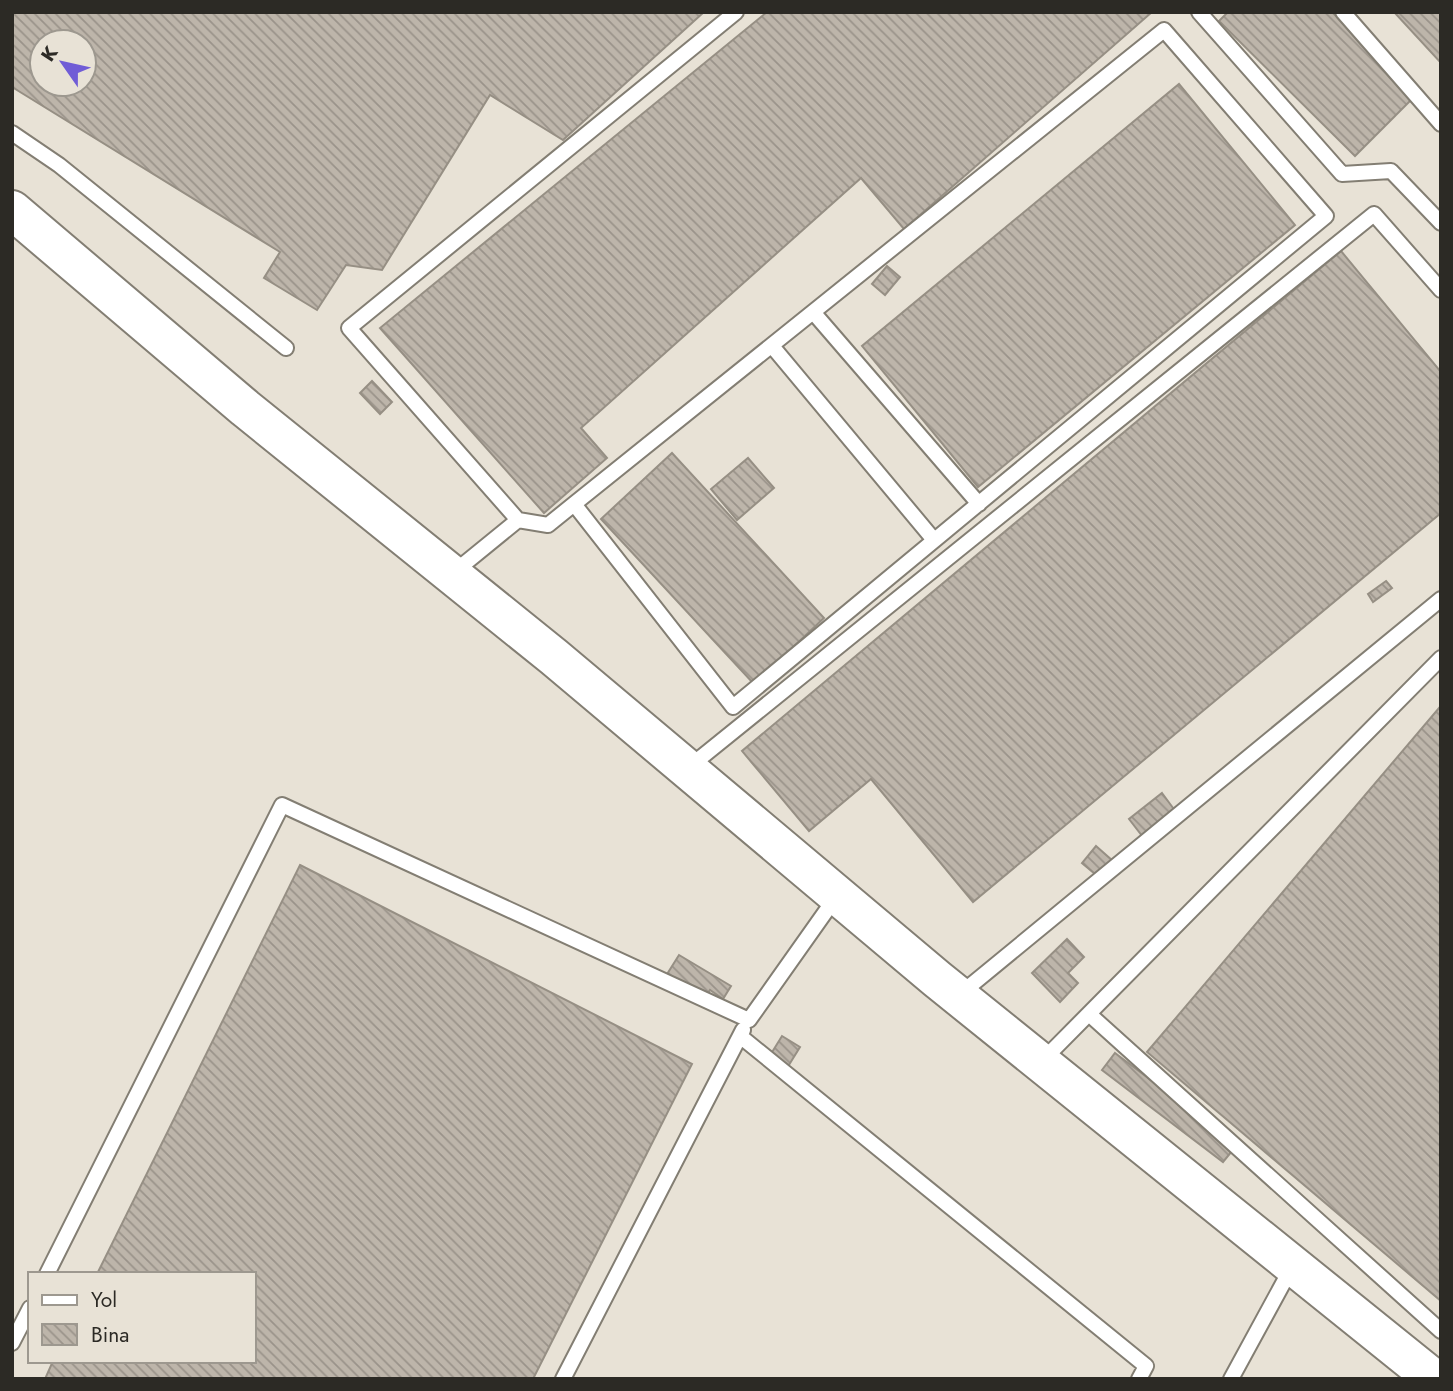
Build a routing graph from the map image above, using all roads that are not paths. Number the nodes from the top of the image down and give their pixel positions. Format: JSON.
{"nodes":[{"id":1,"x":736,"y":12,"type":"edge"},
{"id":2,"x":1199,"y":12,"type":"edge"},
{"id":3,"x":1343,"y":12,"type":"edge"},
{"id":4,"x":1441,"y":124,"type":"edge"},
{"id":5,"x":12,"y":134,"type":"edge"},
{"id":6,"x":12,"y":210,"type":"edge"},
{"id":7,"x":1441,"y":223,"type":"edge"},
{"id":8,"x":1441,"y":290,"type":"edge"},
{"id":9,"x":813,"y":312,"type":"junction"},
{"id":10,"x":772,"y":346,"type":"junction"},
{"id":11,"x":286,"y":348,"type":"dead end"},
{"id":12,"x":574,"y":504,"type":"junction"},
{"id":13,"x":979,"y":504,"type":"junction"},
{"id":14,"x":518,"y":520,"type":"junction"},
{"id":15,"x":934,"y":540,"type":"junction"},
{"id":16,"x":452,"y":574,"type":"junction"},
{"id":17,"x":1441,"y":599,"type":"edge"},
{"id":18,"x":1441,"y":658,"type":"edge"},
{"id":19,"x":687,"y":769,"type":"junction"},
{"id":20,"x":838,"y":895,"type":"junction"},
{"id":21,"x":958,"y":996,"type":"junction"},
{"id":22,"x":1089,"y":1014,"type":"junction"},
{"id":23,"x":749,"y":1020,"type":"junction"},
{"id":24,"x":740,"y":1036,"type":"junction"},
{"id":25,"x":1041,"y":1062,"type":"junction"},
{"id":26,"x":1294,"y":1264,"type":"junction"},
{"id":27,"x":48,"y":1272,"type":"edge"},
{"id":28,"x":28,"y":1312,"type":"edge"},
{"id":29,"x":1441,"y":1331,"type":"edge"},
{"id":30,"x":12,"y":1343,"type":"edge"},
{"id":31,"x":563,"y":1379,"type":"edge"},
{"id":32,"x":1139,"y":1379,"type":"edge"},
{"id":33,"x":1231,"y":1379,"type":"edge"},
{"id":34,"x":1434,"y":1379,"type":"edge"}],
"edges":[{"from":1,"to":14,"type":"lane"},
{"from":2,"to":7,"type":"lane"},
{"from":3,"to":4,"type":"lane"},
{"from":5,"to":11,"type":"lane"},
{"from":6,"to":16,"type":"street"},
{"from":8,"to":19,"type":"lane"},
{"from":9,"to":10,"type":"lane"},
{"from":9,"to":13,"type":"lane"},
{"from":9,"to":13,"type":"lane"},
{"from":10,"to":12,"type":"lane"},
{"from":10,"to":15,"type":"lane"},
{"from":12,"to":14,"type":"lane"},
{"from":12,"to":15,"type":"lane"},
{"from":13,"to":15,"type":"lane"},
{"from":14,"to":16,"type":"lane"},
{"from":16,"to":19,"type":"street"},
{"from":17,"to":21,"type":"lane"},
{"from":18,"to":22,"type":"lane"},
{"from":19,"to":20,"type":"street"},
{"from":20,"to":21,"type":"street"},
{"from":20,"to":23,"type":"lane"},
{"from":21,"to":25,"type":"street"},
{"from":22,"to":25,"type":"lane"},
{"from":22,"to":29,"type":"lane"},
{"from":23,"to":24,"type":"lane"},
{"from":23,"to":27,"type":"lane"},
{"from":24,"to":31,"type":"lane"},
{"from":24,"to":32,"type":"lane"},
{"from":25,"to":26,"type":"street"},
{"from":26,"to":33,"type":"lane"},
{"from":26,"to":34,"type":"street"},
{"from":28,"to":30,"type":"lane"}]}
